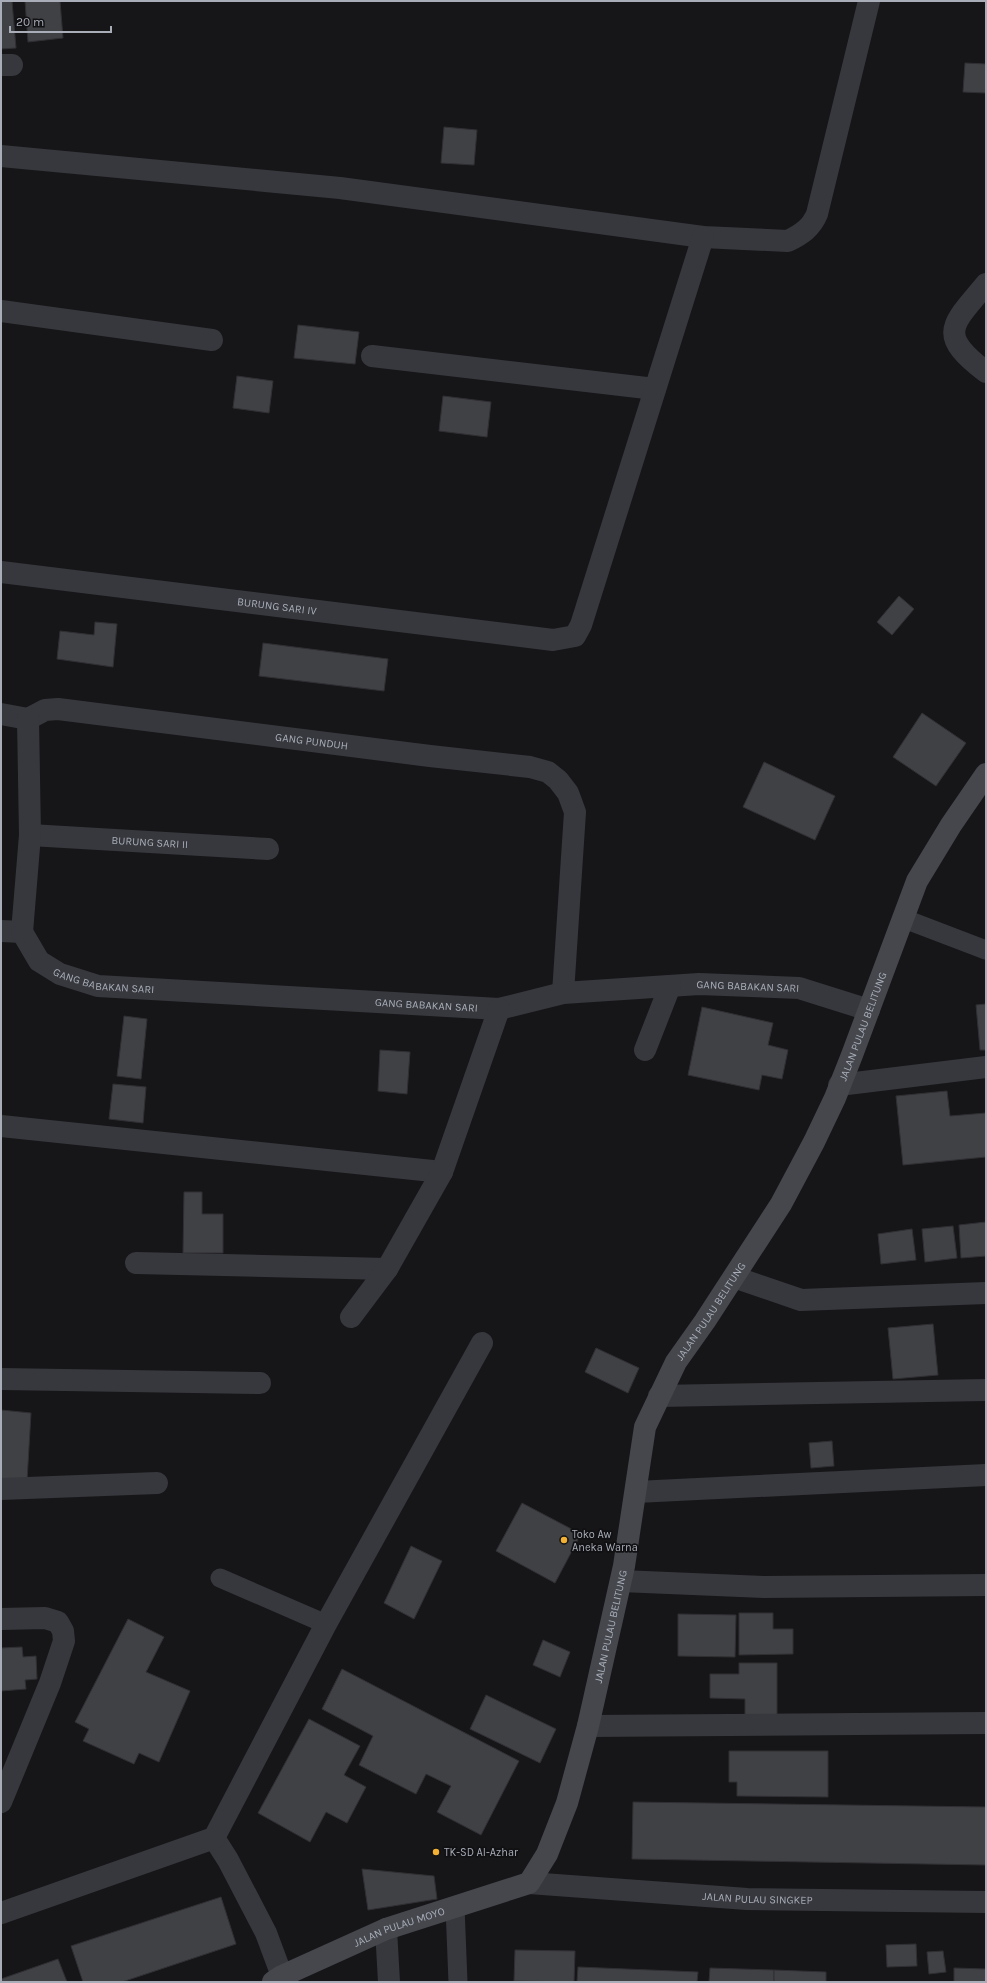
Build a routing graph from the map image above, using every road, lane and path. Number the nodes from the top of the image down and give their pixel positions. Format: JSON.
{"nodes":[{"id":1,"x":869,"y":1,"type":"edge"},
{"id":2,"x":1,"y":156,"type":"edge"},
{"id":3,"x":703,"y":238,"type":"junction"},
{"id":4,"x":986,"y":284,"type":"edge"},
{"id":5,"x":1,"y":311,"type":"edge"},
{"id":6,"x":212,"y":340,"type":"dead end"},
{"id":7,"x":372,"y":356,"type":"dead end"},
{"id":8,"x":986,"y":372,"type":"edge"},
{"id":9,"x":655,"y":389,"type":"junction"},
{"id":10,"x":1,"y":572,"type":"edge"},
{"id":11,"x":1,"y":714,"type":"edge"},
{"id":12,"x":28,"y":719,"type":"junction"},
{"id":13,"x":986,"y":774,"type":"edge"},
{"id":14,"x":30,"y":835,"type":"junction"},
{"id":15,"x":268,"y":850,"type":"dead end"},
{"id":16,"x":902,"y":918,"type":"junction"},
{"id":17,"x":12,"y":932,"type":"edge"},
{"id":18,"x":986,"y":950,"type":"edge"},
{"id":19,"x":670,"y":986,"type":"junction"},
{"id":20,"x":562,"y":993,"type":"junction"},
{"id":21,"x":499,"y":1009,"type":"junction"},
{"id":22,"x":869,"y":1010,"type":"junction"},
{"id":23,"x":645,"y":1050,"type":"dead end"},
{"id":24,"x":986,"y":1067,"type":"edge"},
{"id":25,"x":839,"y":1085,"type":"junction"},
{"id":26,"x":1,"y":1126,"type":"edge"},
{"id":27,"x":442,"y":1172,"type":"junction"},
{"id":28,"x":136,"y":1263,"type":"dead end"},
{"id":29,"x":387,"y":1269,"type":"junction"},
{"id":30,"x":734,"y":1277,"type":"junction"},
{"id":31,"x":986,"y":1293,"type":"edge"},
{"id":32,"x":351,"y":1317,"type":"dead end"},
{"id":33,"x":482,"y":1343,"type":"dead end"},
{"id":34,"x":1,"y":1379,"type":"edge"},
{"id":35,"x":260,"y":1383,"type":"dead end"},
{"id":36,"x":986,"y":1390,"type":"edge"},
{"id":37,"x":659,"y":1396,"type":"junction"},
{"id":38,"x":986,"y":1475,"type":"edge"},
{"id":39,"x":157,"y":1483,"type":"dead end"},
{"id":40,"x":1,"y":1489,"type":"edge"},
{"id":41,"x":636,"y":1492,"type":"junction"},
{"id":42,"x":220,"y":1578,"type":"dead end"},
{"id":43,"x":621,"y":1581,"type":"junction"},
{"id":44,"x":986,"y":1585,"type":"edge"},
{"id":45,"x":1,"y":1619,"type":"edge"},
{"id":46,"x":326,"y":1624,"type":"junction"},
{"id":47,"x":986,"y":1723,"type":"edge"},
{"id":48,"x":588,"y":1726,"type":"junction"},
{"id":49,"x":1,"y":1802,"type":"edge"},
{"id":50,"x":214,"y":1838,"type":"junction"},
{"id":51,"x":529,"y":1883,"type":"junction"},
{"id":52,"x":986,"y":1902,"type":"edge"},
{"id":53,"x":455,"y":1907,"type":"junction"},
{"id":54,"x":1,"y":1913,"type":"edge"},
{"id":55,"x":386,"y":1929,"type":"junction"},
{"id":56,"x":278,"y":1979,"type":"edge"},
{"id":57,"x":389,"y":1982,"type":"edge"},
{"id":58,"x":458,"y":1982,"type":"edge"}],
"edges":[{"from":1,"to":3,"type":"street"},
{"from":2,"to":3,"type":"street"},
{"from":3,"to":9,"type":"street"},
{"from":4,"to":8,"type":"street"},
{"from":5,"to":6,"type":"street"},
{"from":7,"to":9,"type":"street"},
{"from":9,"to":10,"type":"street","name":"BURUNG SARI IV"},
{"from":11,"to":12,"type":"street"},
{"from":12,"to":14,"type":"street"},
{"from":12,"to":20,"type":"street","name":"GANG PUNDUH"},
{"from":13,"to":16,"type":"street","name":"JALAN PULAU BELITUNG"},
{"from":14,"to":15,"type":"street","name":"BURUNG SARI II"},
{"from":14,"to":17,"type":"street"},
{"from":16,"to":18,"type":"lane"},
{"from":16,"to":22,"type":"street","name":"JALAN PULAU BELITUNG"},
{"from":17,"to":21,"type":"street","name":"GANG BABAKAN SARI"},
{"from":19,"to":20,"type":"street","name":"GANG BABAKAN SARI"},
{"from":19,"to":22,"type":"street","name":"GANG BABAKAN SARI"},
{"from":19,"to":23,"type":"street"},
{"from":20,"to":21,"type":"street","name":"GANG BABAKAN SARI"},
{"from":21,"to":27,"type":"street"},
{"from":22,"to":25,"type":"street","name":"JALAN PULAU BELITUNG"},
{"from":24,"to":25,"type":"street"},
{"from":25,"to":30,"type":"street","name":"JALAN PULAU BELITUNG"},
{"from":26,"to":27,"type":"street"},
{"from":27,"to":29,"type":"street"},
{"from":28,"to":29,"type":"street"},
{"from":29,"to":32,"type":"street"},
{"from":30,"to":31,"type":"street"},
{"from":30,"to":37,"type":"street","name":"JALAN PULAU BELITUNG"},
{"from":33,"to":46,"type":"street"},
{"from":34,"to":35,"type":"street"},
{"from":36,"to":37,"type":"street"},
{"from":37,"to":41,"type":"street","name":"JALAN PULAU BELITUNG"},
{"from":38,"to":41,"type":"street"},
{"from":39,"to":40,"type":"street"},
{"from":41,"to":43,"type":"street","name":"JALAN PULAU BELITUNG"},
{"from":42,"to":46,"type":"lane"},
{"from":43,"to":44,"type":"street"},
{"from":43,"to":48,"type":"street","name":"JALAN PULAU BELITUNG"},
{"from":45,"to":49,"type":"street"},
{"from":46,"to":50,"type":"street"},
{"from":47,"to":48,"type":"street"},
{"from":48,"to":51,"type":"street","name":"JALAN PULAU BELITUNG"},
{"from":50,"to":54,"type":"street"},
{"from":50,"to":56,"type":"street"},
{"from":51,"to":52,"type":"street","name":"JALAN PULAU SINGKEP"},
{"from":51,"to":53,"type":"street","name":"JALAN PULAU MOYO"},
{"from":53,"to":55,"type":"street","name":"JALAN PULAU MOYO"},
{"from":53,"to":58,"type":"lane"},
{"from":55,"to":56,"type":"street","name":"JALAN PULAU MOYO"},
{"from":55,"to":57,"type":"street"}]}
